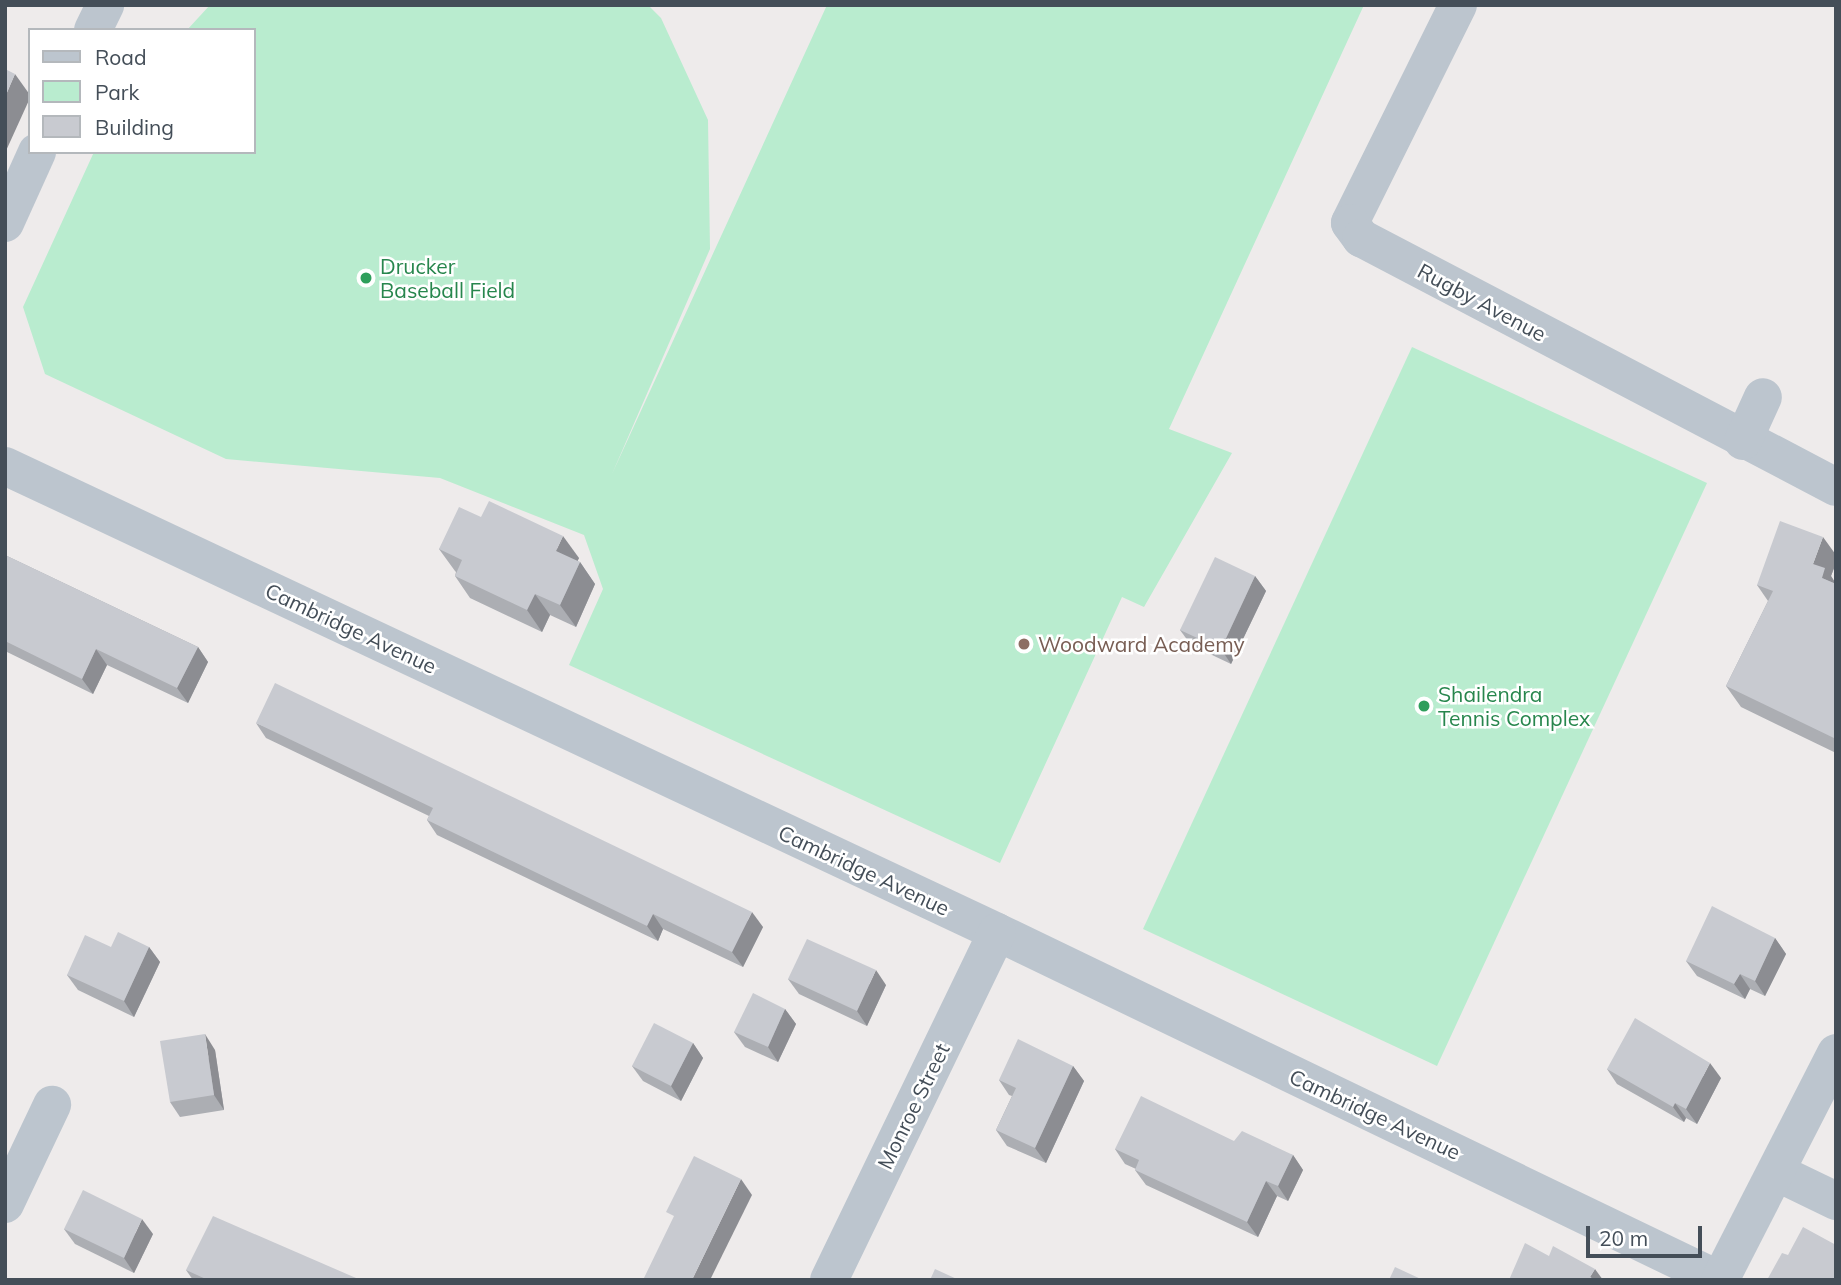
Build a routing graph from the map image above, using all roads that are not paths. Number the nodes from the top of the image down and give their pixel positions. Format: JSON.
{"nodes":[{"id":1,"x":105,"y":5,"type":"edge"},
{"id":2,"x":1458,"y":5,"type":"edge"},
{"id":3,"x":94,"y":28,"type":"edge"},
{"id":4,"x":36,"y":154,"type":"edge"},
{"id":5,"x":5,"y":223,"type":"edge"},
{"id":6,"x":1763,"y":397,"type":"dead end"},
{"id":7,"x":1744,"y":441,"type":"junction"},
{"id":8,"x":5,"y":466,"type":"edge"},
{"id":9,"x":1836,"y":486,"type":"edge"},
{"id":10,"x":997,"y":932,"type":"junction"},
{"id":11,"x":1836,"y":1053,"type":"edge"},
{"id":12,"x":52,"y":1105,"type":"dead end"},
{"id":13,"x":1776,"y":1172,"type":"junction"},
{"id":14,"x":1836,"y":1201,"type":"edge"},
{"id":15,"x":5,"y":1204,"type":"edge"},
{"id":16,"x":829,"y":1280,"type":"edge"},
{"id":17,"x":1719,"y":1280,"type":"edge"}],
"edges":[{"from":1,"to":3,"type":"street"},
{"from":2,"to":7,"type":"street","name":"Rugby Avenue"},
{"from":4,"to":5,"type":"street"},
{"from":6,"to":7,"type":"street"},
{"from":7,"to":9,"type":"street","name":"Rugby Avenue"},
{"from":8,"to":10,"type":"street","name":"Cambridge Avenue"},
{"from":10,"to":16,"type":"street","name":"Monroe Street"},
{"from":10,"to":17,"type":"street","name":"Cambridge Avenue"},
{"from":11,"to":13,"type":"street"},
{"from":12,"to":15,"type":"street"},
{"from":13,"to":14,"type":"street"},
{"from":13,"to":17,"type":"street"}]}
